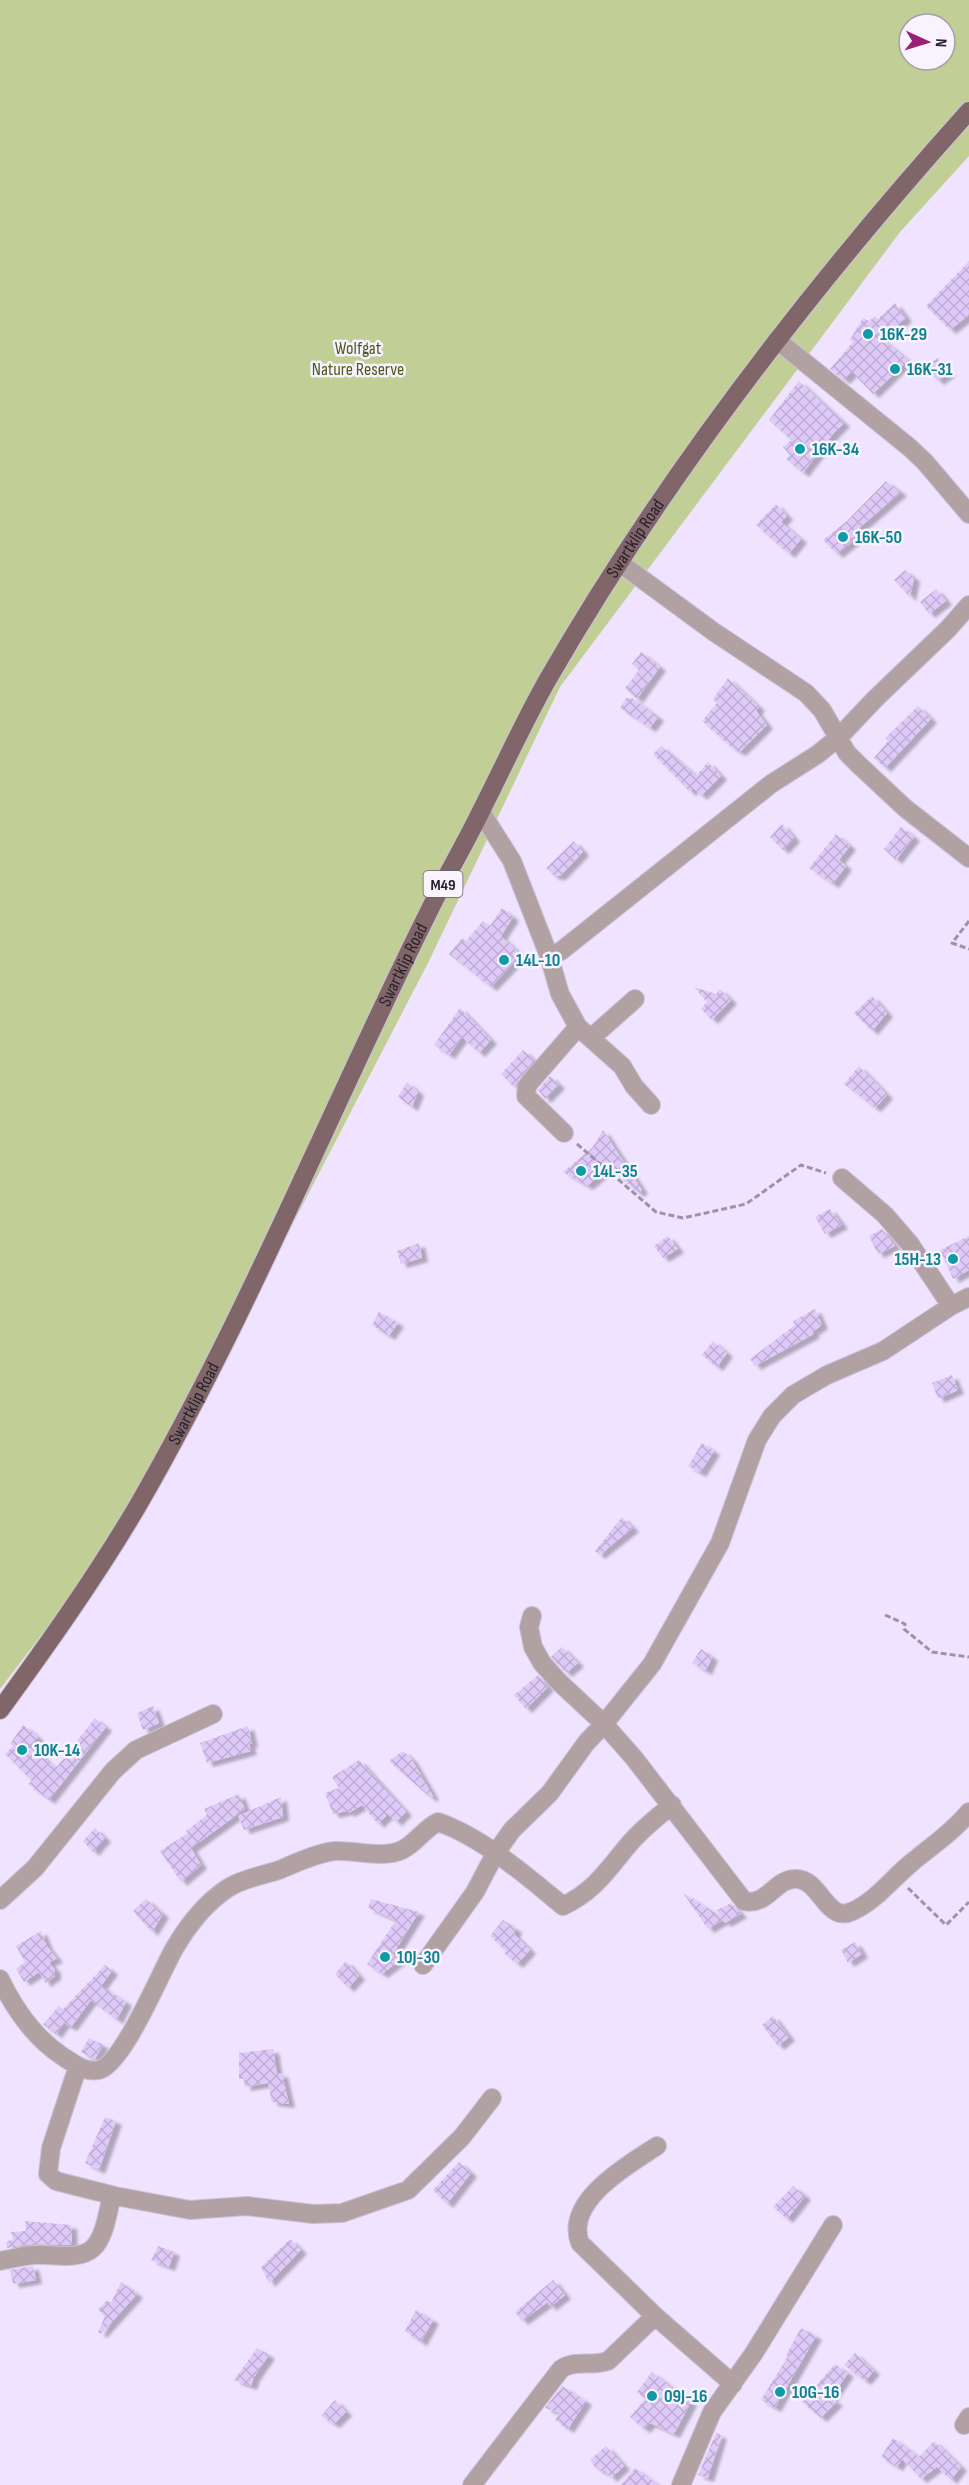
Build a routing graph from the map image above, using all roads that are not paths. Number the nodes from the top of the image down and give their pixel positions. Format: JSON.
{"nodes":[{"id":1,"x":969,"y":111,"type":"edge"},
{"id":2,"x":777,"y":340,"type":"junction"},
{"id":3,"x":969,"y":514,"type":"edge"},
{"id":4,"x":620,"y":563,"type":"junction"},
{"id":5,"x":969,"y":606,"type":"edge"},
{"id":6,"x":839,"y":737,"type":"junction"},
{"id":7,"x":481,"y":812,"type":"junction"},
{"id":8,"x":969,"y":858,"type":"edge"},
{"id":9,"x":549,"y":956,"type":"junction"},
{"id":10,"x":635,"y":999,"type":"dead end"},
{"id":11,"x":585,"y":1033,"type":"junction"},
{"id":12,"x":651,"y":1105,"type":"dead end"},
{"id":13,"x":564,"y":1133,"type":"road end"},
{"id":14,"x":842,"y":1178,"type":"road end"},
{"id":15,"x":969,"y":1297,"type":"edge"},
{"id":16,"x":951,"y":1306,"type":"junction"},
{"id":17,"x":532,"y":1616,"type":"dead end"},
{"id":18,"x":0,"y":1710,"type":"edge"},
{"id":19,"x":213,"y":1714,"type":"dead end"},
{"id":20,"x":604,"y":1724,"type":"junction"},
{"id":21,"x":672,"y":1805,"type":"junction"},
{"id":22,"x":969,"y":1812,"type":"edge"},
{"id":23,"x":495,"y":1854,"type":"junction"},
{"id":24,"x":0,"y":1900,"type":"edge"},
{"id":25,"x":423,"y":1965,"type":"dead end"},
{"id":26,"x":1,"y":1984,"type":"edge"},
{"id":27,"x":78,"y":2066,"type":"junction"},
{"id":28,"x":492,"y":2098,"type":"dead end"},
{"id":29,"x":657,"y":2146,"type":"dead end"},
{"id":30,"x":112,"y":2195,"type":"junction"},
{"id":31,"x":832,"y":2225,"type":"dead end"},
{"id":32,"x":0,"y":2261,"type":"edge"},
{"id":33,"x":655,"y":2316,"type":"junction"},
{"id":34,"x":733,"y":2384,"type":"junction"},
{"id":35,"x":472,"y":2485,"type":"edge"},
{"id":36,"x":681,"y":2485,"type":"edge"}],
"edges":[{"from":1,"to":2,"type":"main road","name":"Swartklip Road","number":"M49"},
{"from":2,"to":3,"type":"street"},
{"from":2,"to":4,"type":"main road","name":"Swartklip Road","number":"M49"},
{"from":4,"to":6,"type":"street"},
{"from":4,"to":7,"type":"main road","name":"Swartklip Road","number":"M49"},
{"from":5,"to":6,"type":"street"},
{"from":6,"to":8,"type":"street"},
{"from":6,"to":9,"type":"street"},
{"from":7,"to":9,"type":"street"},
{"from":7,"to":18,"type":"main road","name":"Swartklip Road","number":"M49"},
{"from":9,"to":11,"type":"street"},
{"from":10,"to":11,"type":"street"},
{"from":11,"to":12,"type":"street"},
{"from":11,"to":13,"type":"street"},
{"from":14,"to":16,"type":"street"},
{"from":15,"to":16,"type":"street"},
{"from":16,"to":20,"type":"street"},
{"from":17,"to":20,"type":"street"},
{"from":19,"to":24,"type":"street"},
{"from":20,"to":21,"type":"street"},
{"from":20,"to":23,"type":"street"},
{"from":21,"to":22,"type":"street"},
{"from":21,"to":23,"type":"street"},
{"from":23,"to":25,"type":"street"},
{"from":23,"to":27,"type":"street"},
{"from":26,"to":27,"type":"street"},
{"from":27,"to":30,"type":"street"},
{"from":28,"to":30,"type":"street"},
{"from":29,"to":33,"type":"street"},
{"from":30,"to":32,"type":"street"},
{"from":31,"to":34,"type":"street"},
{"from":33,"to":34,"type":"street"},
{"from":33,"to":35,"type":"street"},
{"from":34,"to":36,"type":"street"}]}
